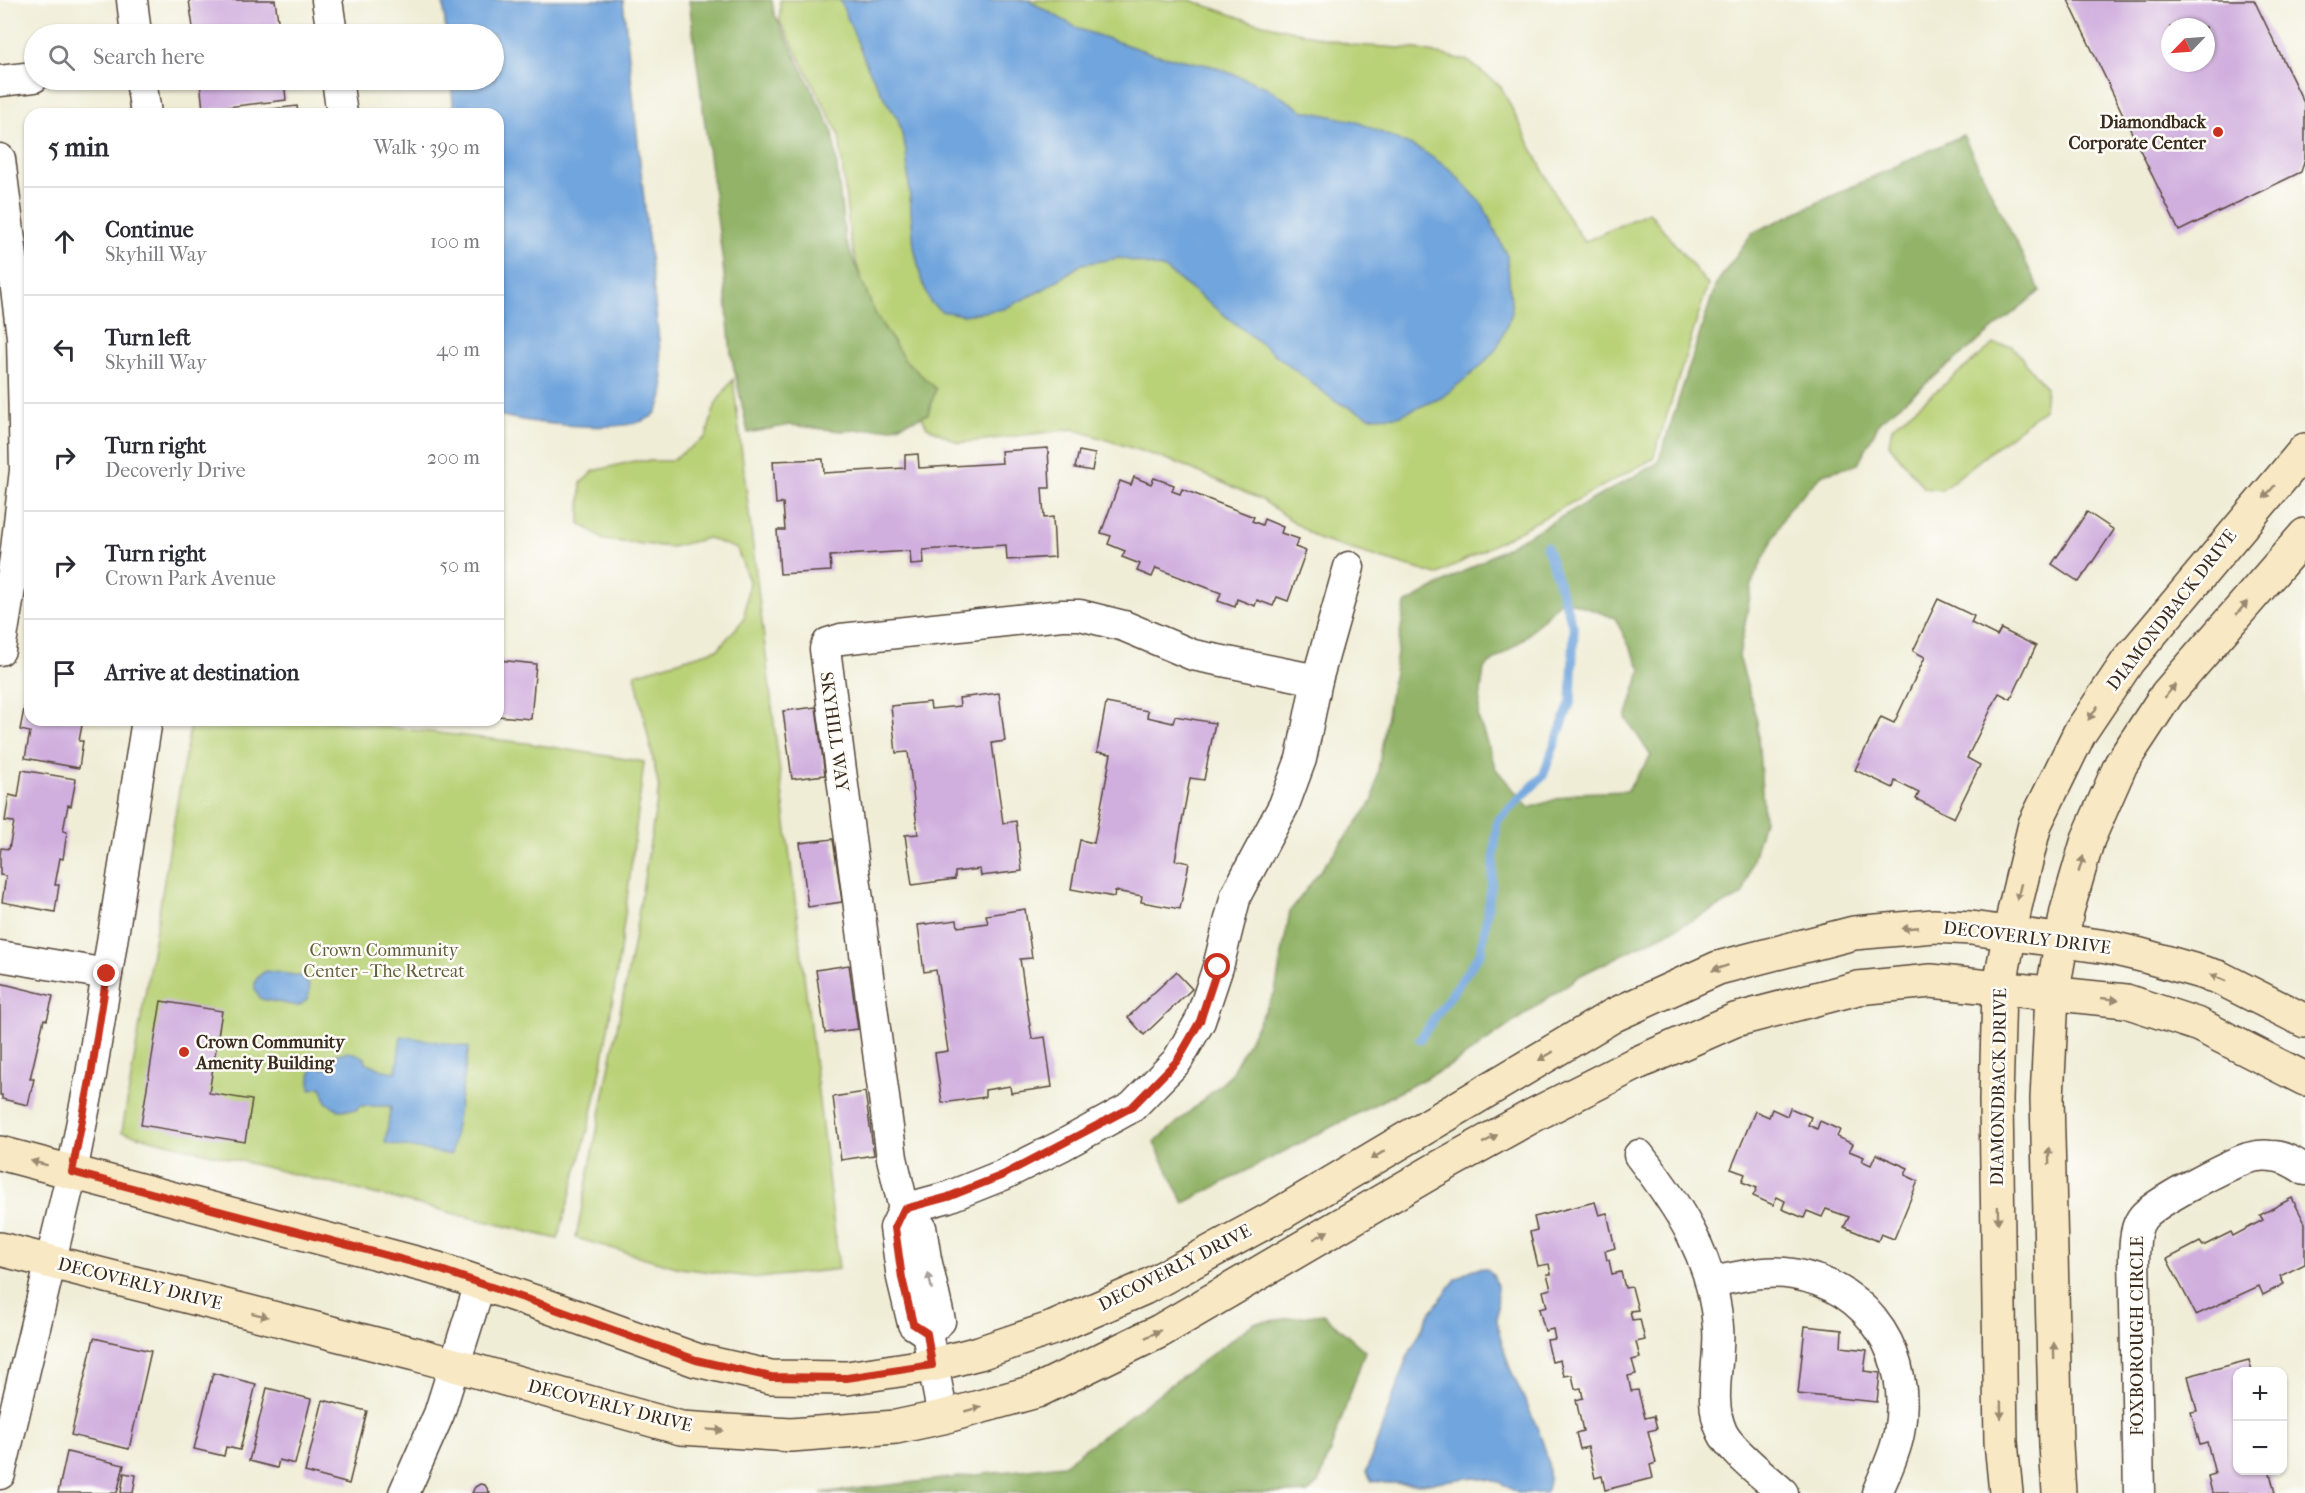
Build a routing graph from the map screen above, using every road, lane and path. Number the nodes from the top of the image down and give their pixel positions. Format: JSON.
{"nodes":[{"id":1,"x":132,"y":0,"type":"edge"},
{"id":2,"x":327,"y":0,"type":"edge"},
{"id":3,"x":135,"y":24,"type":"edge"},
{"id":4,"x":331,"y":24,"type":"edge"},
{"id":5,"x":24,"y":78,"type":"edge"},
{"id":6,"x":0,"y":81,"type":"edge"},
{"id":7,"x":142,"y":90,"type":"edge"},
{"id":8,"x":338,"y":90,"type":"edge"},
{"id":9,"x":145,"y":108,"type":"edge"},
{"id":10,"x":341,"y":108,"type":"edge"},
{"id":11,"x":0,"y":159,"type":"edge"},
{"id":12,"x":24,"y":426,"type":"edge"},
{"id":13,"x":2305,"y":450,"type":"edge"},
{"id":14,"x":24,"y":479,"type":"edge"},
{"id":15,"x":2305,"y":535,"type":"edge"},
{"id":16,"x":15,"y":558,"type":"edge"},
{"id":17,"x":1349,"y":567,"type":"dead end"},
{"id":18,"x":0,"y":650,"type":"edge"},
{"id":19,"x":1317,"y":680,"type":"junction"},
{"id":20,"x":146,"y":726,"type":"edge"},
{"id":21,"x":2010,"y":934,"type":"junction"},
{"id":22,"x":2061,"y":940,"type":"junction"},
{"id":23,"x":0,"y":956,"type":"edge"},
{"id":24,"x":107,"y":974,"type":"junction"},
{"id":25,"x":2000,"y":989,"type":"junction"},
{"id":26,"x":2052,"y":995,"type":"junction"},
{"id":27,"x":2305,"y":1021,"type":"edge"},
{"id":28,"x":1510,"y":1078,"type":"junction"},
{"id":29,"x":2305,"y":1079,"type":"edge"},
{"id":30,"x":1534,"y":1115,"type":"junction"},
{"id":31,"x":0,"y":1153,"type":"edge"},
{"id":32,"x":1639,"y":1155,"type":"dead end"},
{"id":33,"x":2305,"y":1170,"type":"edge"},
{"id":34,"x":72,"y":1172,"type":"junction"},
{"id":35,"x":904,"y":1209,"type":"junction"},
{"id":36,"x":0,"y":1249,"type":"edge"},
{"id":37,"x":51,"y":1262,"type":"junction"},
{"id":38,"x":1712,"y":1282,"type":"junction"},
{"id":39,"x":480,"y":1284,"type":"junction"},
{"id":40,"x":455,"y":1365,"type":"junction"},
{"id":41,"x":932,"y":1365,"type":"junction"},
{"id":42,"x":943,"y":1417,"type":"junction"},
{"id":43,"x":0,"y":1474,"type":"edge"},
{"id":44,"x":404,"y":1493,"type":"edge"},
{"id":45,"x":1783,"y":1493,"type":"edge"},
{"id":46,"x":1877,"y":1493,"type":"edge"},
{"id":47,"x":2006,"y":1493,"type":"edge"},
{"id":48,"x":2059,"y":1493,"type":"edge"},
{"id":49,"x":2139,"y":1493,"type":"edge"}],
"edges":[{"from":1,"to":3,"type":"street"},
{"from":2,"to":4,"type":"street"},
{"from":5,"to":6,"type":"street"},
{"from":7,"to":9,"type":"street"},
{"from":8,"to":10,"type":"street"},
{"from":11,"to":12,"type":"street"},
{"from":13,"to":21,"type":"street","name":"DIAMONDBACK DRIVE","one_way":true},
{"from":14,"to":16,"type":"street"},
{"from":22,"to":15,"type":"street","one_way":true},
{"from":16,"to":18,"type":"street"},
{"from":17,"to":19,"type":"street"},
{"from":19,"to":35,"type":"street"},
{"from":19,"to":35,"type":"street","name":"SKYHILL WAY"},
{"from":20,"to":24,"type":"street"},
{"from":21,"to":22,"type":"street","name":"DECOVERLY DRIVE"},
{"from":21,"to":25,"type":"street","name":"DIAMONDBACK DRIVE"},
{"from":21,"to":28,"type":"street","name":"DECOVERLY DRIVE","one_way":true},
{"from":22,"to":26,"type":"street"},
{"from":27,"to":22,"type":"street","name":"DECOVERLY DRIVE","one_way":true},
{"from":23,"to":24,"type":"street"},
{"from":24,"to":34,"type":"street"},
{"from":25,"to":26,"type":"street","name":"DECOVERLY DRIVE"},
{"from":25,"to":30,"type":"street","name":"DECOVERLY DRIVE"},
{"from":25,"to":47,"type":"street","name":"DIAMONDBACK DRIVE","one_way":true},
{"from":26,"to":29,"type":"street","name":"DECOVERLY DRIVE","one_way":true},
{"from":48,"to":26,"type":"street","one_way":true},
{"from":28,"to":30,"type":"street"},
{"from":28,"to":41,"type":"street","name":"DECOVERLY DRIVE","one_way":true},
{"from":42,"to":30,"type":"street","name":"DECOVERLY DRIVE","one_way":true},
{"from":34,"to":31,"type":"street","name":"DECOVERLY DRIVE","one_way":true},
{"from":32,"to":38,"type":"street"},
{"from":33,"to":49,"type":"street","name":"FOXBOROUGH CIRCLE"},
{"from":34,"to":37,"type":"street"},
{"from":34,"to":39,"type":"street","name":"DECOVERLY DRIVE"},
{"from":35,"to":41,"type":"street","name":"SKYHILL WAY"},
{"from":36,"to":37,"type":"street","name":"DECOVERLY DRIVE"},
{"from":37,"to":40,"type":"street","name":"DECOVERLY DRIVE","one_way":true},
{"from":37,"to":43,"type":"street"},
{"from":38,"to":45,"type":"street"},
{"from":38,"to":46,"type":"street"},
{"from":39,"to":40,"type":"street"},
{"from":39,"to":41,"type":"street","name":"DECOVERLY DRIVE"},
{"from":40,"to":42,"type":"street","name":"DECOVERLY DRIVE","one_way":true},
{"from":40,"to":44,"type":"street"},
{"from":41,"to":42,"type":"street","name":"SKYHILL WAY"}]}
